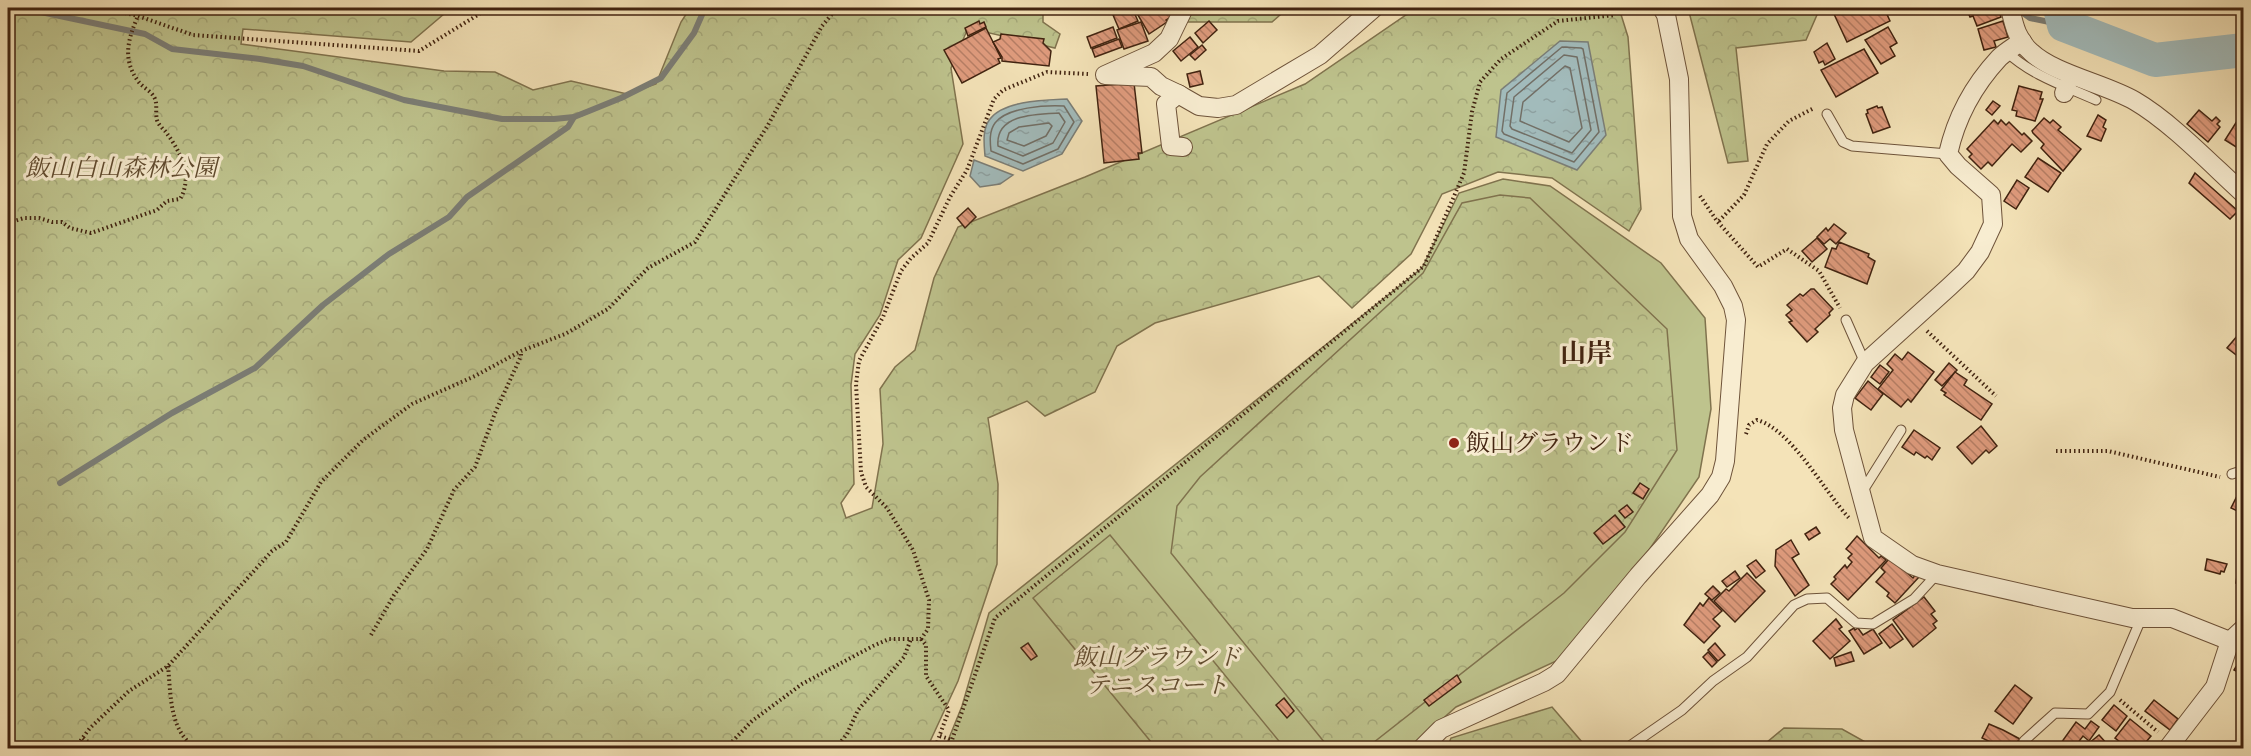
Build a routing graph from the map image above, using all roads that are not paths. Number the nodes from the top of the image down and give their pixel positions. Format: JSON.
{"nodes":[{"id":1,"x":1184,"y":8,"type":"edge"},
{"id":2,"x":1374,"y":8,"type":"edge"},
{"id":3,"x":1662,"y":8,"type":"edge"},
{"id":4,"x":2010,"y":8,"type":"edge"},
{"id":5,"x":2022,"y":41,"type":"junction"},
{"id":6,"x":2007,"y":52,"type":"junction"},
{"id":7,"x":1180,"y":95,"type":"junction"},
{"id":8,"x":2096,"y":100,"type":"dead end"},
{"id":9,"x":1827,"y":114,"type":"road end"},
{"id":10,"x":1183,"y":147,"type":"dead end"},
{"id":11,"x":1948,"y":154,"type":"junction"},
{"id":12,"x":2244,"y":194,"type":"edge"},
{"id":13,"x":1846,"y":320,"type":"road end"},
{"id":14,"x":1865,"y":363,"type":"junction"},
{"id":15,"x":1901,"y":430,"type":"dead end"},
{"id":16,"x":2244,"y":470,"type":"edge"},
{"id":17,"x":2232,"y":474,"type":"road end"},
{"id":18,"x":1862,"y":492,"type":"junction"},
{"id":19,"x":1936,"y":574,"type":"junction"},
{"id":20,"x":2141,"y":619,"type":"junction"},
{"id":21,"x":2244,"y":628,"type":"edge"},
{"id":22,"x":2230,"y":641,"type":"junction"},
{"id":23,"x":2024,"y":741,"type":"dead end"},
{"id":24,"x":2170,"y":746,"type":"edge"},
{"id":25,"x":1422,"y":748,"type":"edge"},
{"id":26,"x":1627,"y":748,"type":"edge"}],
"edges":[{"from":1,"to":7,"type":"street"},
{"from":2,"to":7,"type":"street"},
{"from":3,"to":25,"type":"street"},
{"from":4,"to":5,"type":"street"},
{"from":5,"to":6,"type":"street"},
{"from":5,"to":12,"type":"street"},
{"from":6,"to":8,"type":"lane"},
{"from":6,"to":11,"type":"street"},
{"from":7,"to":10,"type":"street"},
{"from":9,"to":11,"type":"lane"},
{"from":11,"to":14,"type":"street"},
{"from":13,"to":14,"type":"lane"},
{"from":14,"to":18,"type":"street"},
{"from":15,"to":18,"type":"lane"},
{"from":16,"to":17,"type":"lane"},
{"from":18,"to":19,"type":"street"},
{"from":19,"to":20,"type":"street"},
{"from":19,"to":26,"type":"lane"},
{"from":20,"to":22,"type":"street"},
{"from":20,"to":23,"type":"lane"},
{"from":21,"to":22,"type":"street"},
{"from":22,"to":24,"type":"street"}]}
